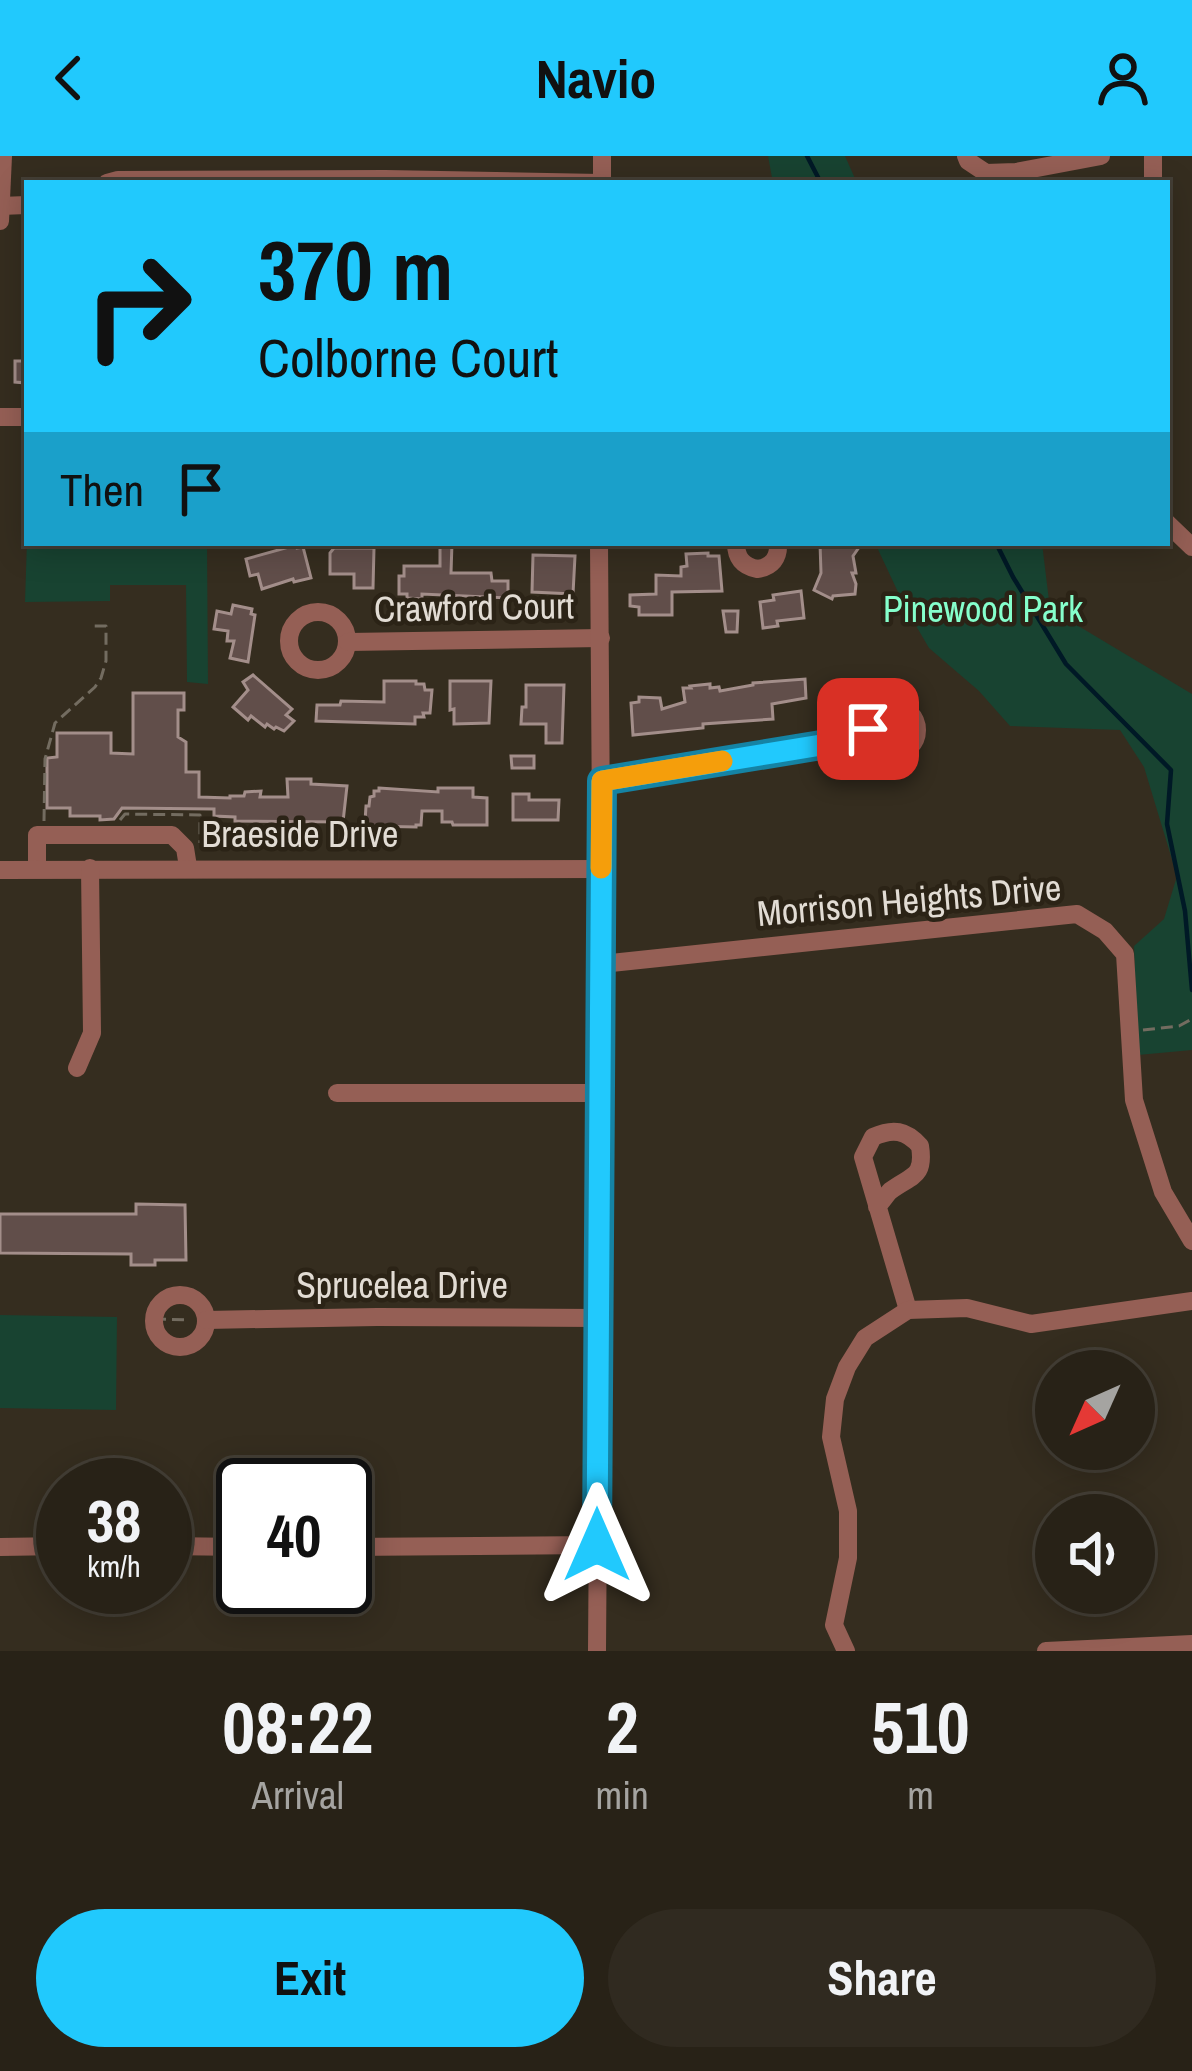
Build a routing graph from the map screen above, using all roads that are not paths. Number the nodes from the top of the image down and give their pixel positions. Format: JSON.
{"nodes":[{"id":1,"x":3,"y":156,"type":"edge"},
{"id":2,"x":386,"y":156,"type":"edge"},
{"id":3,"x":967,"y":156,"type":"edge"},
{"id":4,"x":1102,"y":156,"type":"edge"},
{"id":5,"x":386,"y":179,"type":"junction"},
{"id":6,"x":118,"y":180,"type":"edge"},
{"id":7,"x":440,"y":180,"type":"edge"},
{"id":8,"x":1,"y":211,"type":"edge"},
{"id":9,"x":1170,"y":526,"type":"edge"},
{"id":10,"x":599,"y":546,"type":"edge"},
{"id":11,"x":736,"y":546,"type":"edge"},
{"id":12,"x":778,"y":546,"type":"edge"},
{"id":13,"x":1192,"y":547,"type":"edge"},
{"id":14,"x":601,"y":638,"type":"junction"},
{"id":15,"x":348,"y":642,"type":"dead end"},
{"id":16,"x":870,"y":737,"type":"dead end"},
{"id":17,"x":602,"y":781,"type":"junction"},
{"id":18,"x":188,"y":867,"type":"junction"},
{"id":19,"x":38,"y":868,"type":"junction"},
{"id":20,"x":91,"y":868,"type":"junction"},
{"id":21,"x":601,"y":868,"type":"junction"},
{"id":22,"x":0,"y":870,"type":"edge"},
{"id":23,"x":602,"y":966,"type":"junction"},
{"id":24,"x":76,"y":1068,"type":"dead end"},
{"id":25,"x":599,"y":1093,"type":"junction"},
{"id":26,"x":337,"y":1094,"type":"dead end"},
{"id":27,"x":877,"y":1207,"type":"dead end"},
{"id":28,"x":1192,"y":1241,"type":"edge"},
{"id":29,"x":1192,"y":1301,"type":"edge"},
{"id":30,"x":908,"y":1310,"type":"junction"},
{"id":31,"x":599,"y":1318,"type":"junction"},
{"id":32,"x":206,"y":1320,"type":"junction"},
{"id":33,"x":597,"y":1545,"type":"junction"},
{"id":34,"x":36,"y":1546,"type":"edge"},
{"id":35,"x":0,"y":1547,"type":"edge"},
{"id":36,"x":372,"y":1547,"type":"edge"},
{"id":37,"x":1192,"y":1644,"type":"edge"},
{"id":38,"x":597,"y":1651,"type":"edge"},
{"id":39,"x":846,"y":1651,"type":"edge"},
{"id":40,"x":1046,"y":1651,"type":"edge"}],
"edges":[{"from":1,"to":8,"type":"street"},
{"from":2,"to":5,"type":"street"},
{"from":3,"to":4,"type":"street"},
{"from":5,"to":6,"type":"street"},
{"from":5,"to":7,"type":"street"},
{"from":9,"to":13,"type":"street"},
{"from":10,"to":14,"type":"street"},
{"from":11,"to":12,"type":"street"},
{"from":14,"to":15,"type":"street","name":"Crawford Court"},
{"from":14,"to":17,"type":"street"},
{"from":16,"to":17,"type":"street"},
{"from":17,"to":21,"type":"street"},
{"from":18,"to":19,"type":"street"},
{"from":18,"to":20,"type":"street","name":"Braeside Drive"},
{"from":18,"to":21,"type":"street","name":"Braeside Drive"},
{"from":19,"to":20,"type":"street","name":"Braeside Drive"},
{"from":19,"to":22,"type":"street","name":"Braeside Drive"},
{"from":20,"to":24,"type":"street"},
{"from":21,"to":23,"type":"street"},
{"from":23,"to":25,"type":"street"},
{"from":23,"to":28,"type":"street","name":"Morrison Heights Drive"},
{"from":25,"to":26,"type":"street"},
{"from":25,"to":31,"type":"street"},
{"from":27,"to":30,"type":"street"},
{"from":29,"to":30,"type":"street"},
{"from":30,"to":39,"type":"street"},
{"from":31,"to":32,"type":"street","name":"Sprucelea Drive"},
{"from":31,"to":33,"type":"street"},
{"from":32,"to":32,"type":"street","name":"Sprucelea Drive"},
{"from":33,"to":36,"type":"street"},
{"from":33,"to":38,"type":"street"},
{"from":34,"to":35,"type":"street"},
{"from":37,"to":40,"type":"street"}]}
